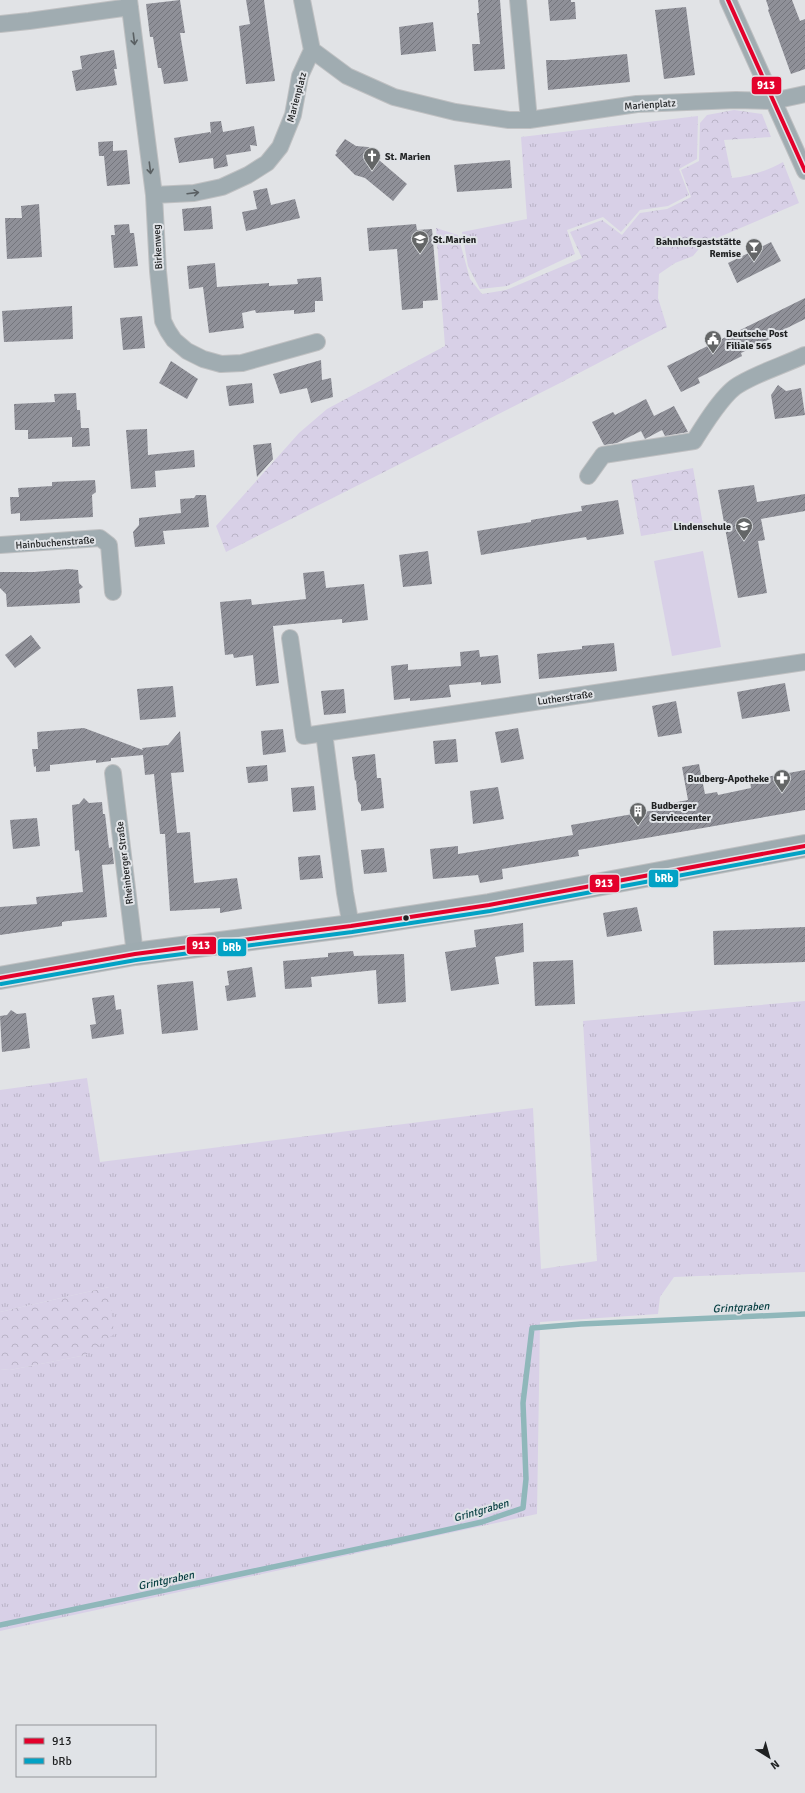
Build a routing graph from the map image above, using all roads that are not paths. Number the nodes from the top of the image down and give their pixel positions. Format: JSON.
{"nodes":[{"id":1,"x":302,"y":0,"type":"edge"},
{"id":2,"x":518,"y":0,"type":"edge"},
{"id":3,"x":728,"y":0,"type":"edge"},
{"id":4,"x":130,"y":3,"type":"edge"},
{"id":5,"x":0,"y":24,"type":"edge"},
{"id":6,"x":312,"y":50,"type":"junction"},
{"id":7,"x":805,"y":94,"type":"edge"},
{"id":8,"x":773,"y":101,"type":"junction"},
{"id":9,"x":529,"y":120,"type":"junction"},
{"id":10,"x":805,"y":172,"type":"edge"},
{"id":11,"x":154,"y":195,"type":"junction"},
{"id":12,"x":317,"y":342,"type":"dead end"},
{"id":13,"x":805,"y":356,"type":"edge"},
{"id":14,"x":588,"y":476,"type":"dead end"},
{"id":15,"x":0,"y":545,"type":"edge"},
{"id":16,"x":113,"y":592,"type":"dead end"},
{"id":17,"x":290,"y":638,"type":"dead end"},
{"id":18,"x":805,"y":662,"type":"edge"},
{"id":19,"x":324,"y":733,"type":"junction"},
{"id":20,"x":113,"y":773,"type":"dead end"},
{"id":21,"x":805,"y":846,"type":"edge"},
{"id":22,"x":351,"y":926,"type":"junction"},
{"id":23,"x":135,"y":954,"type":"junction"},
{"id":24,"x":0,"y":978,"type":"edge"}],
"edges":[{"from":1,"to":6,"type":"street"},
{"from":2,"to":9,"type":"street"},
{"from":3,"to":8,"type":"street"},
{"from":4,"to":5,"type":"street"},
{"from":4,"to":11,"type":"street","name":"Birkenweg","one_way":true},
{"from":6,"to":9,"type":"street","name":"Marienplatz"},
{"from":11,"to":6,"type":"street","name":"Marienplatz","one_way":true},
{"from":7,"to":8,"type":"street","name":"Marienplatz"},
{"from":8,"to":9,"type":"street","name":"Marienplatz"},
{"from":8,"to":10,"type":"street"},
{"from":11,"to":12,"type":"street","name":"Birkenweg"},
{"from":13,"to":14,"type":"street"},
{"from":15,"to":16,"type":"street","name":"Hainbuchenstraße"},
{"from":17,"to":19,"type":"street","name":"Lutherstraße"},
{"from":18,"to":19,"type":"street","name":"Lutherstraße"},
{"from":19,"to":22,"type":"street"},
{"from":20,"to":23,"type":"street","name":"Rheinberger Straße"},
{"from":21,"to":22,"type":"main road"},
{"from":22,"to":23,"type":"main road"},
{"from":23,"to":24,"type":"main road"}]}
